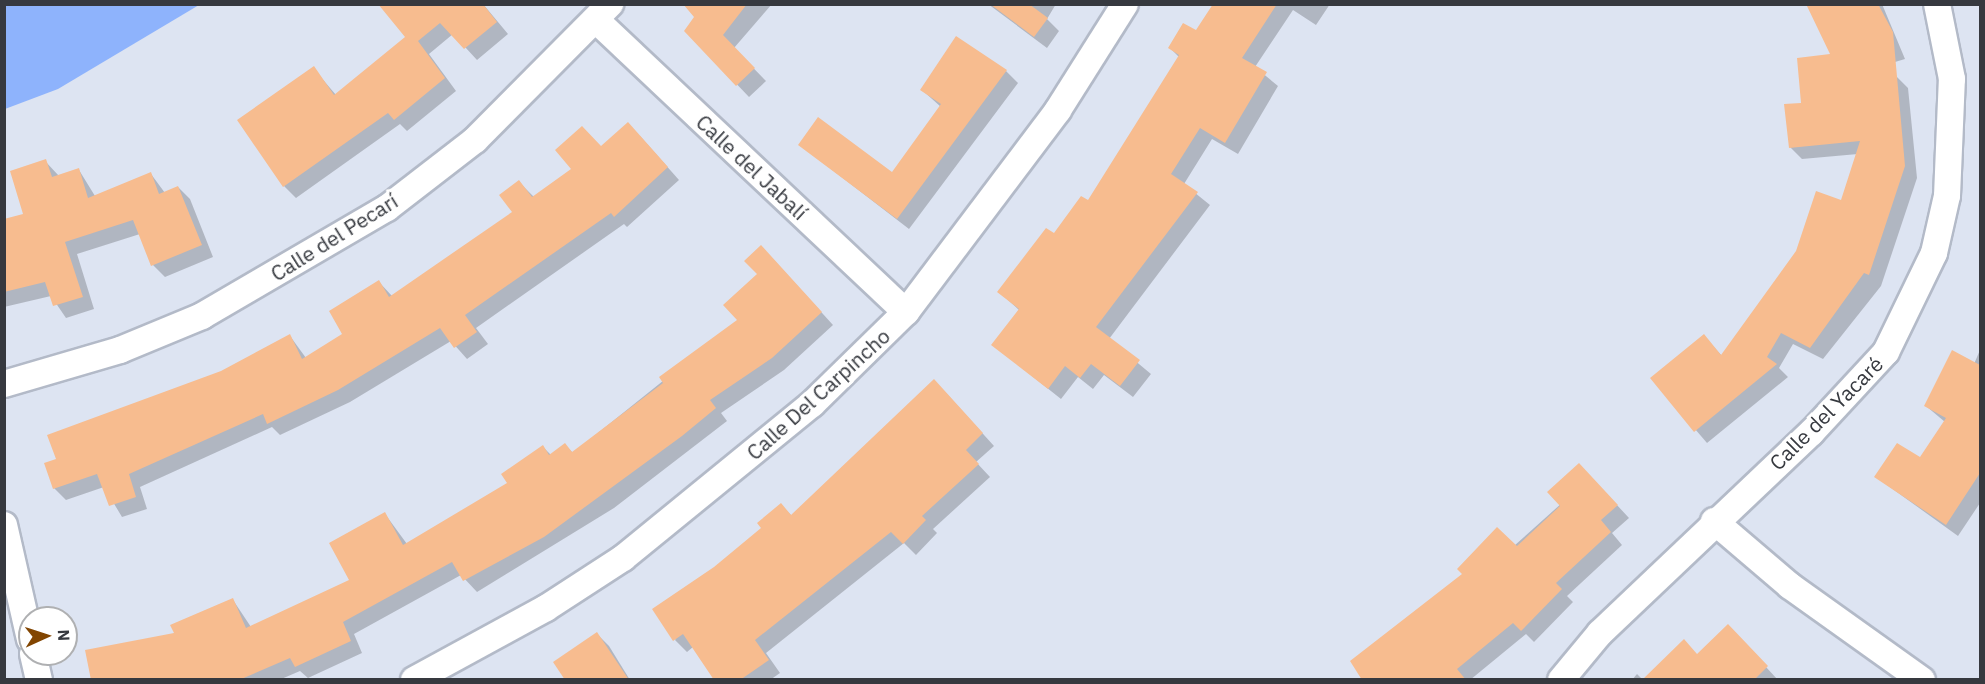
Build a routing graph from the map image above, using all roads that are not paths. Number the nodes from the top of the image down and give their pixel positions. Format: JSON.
{"nodes":[{"id":1,"x":1125,"y":4,"type":"edge"},
{"id":2,"x":1937,"y":4,"type":"edge"},
{"id":3,"x":604,"y":13,"type":"edge"},
{"id":4,"x":906,"y":312,"type":"junction"},
{"id":5,"x":4,"y":384,"type":"edge"},
{"id":6,"x":1714,"y":521,"type":"junction"},
{"id":7,"x":4,"y":525,"type":"edge"},
{"id":8,"x":22,"y":606,"type":"edge"},
{"id":9,"x":414,"y":680,"type":"edge"},
{"id":10,"x":1561,"y":680,"type":"edge"},
{"id":11,"x":1922,"y":680,"type":"edge"}],
"edges":[{"from":1,"to":4,"type":"street","name":"Calle Del Carpincho"},
{"from":2,"to":6,"type":"street","name":"Calle del Yacaré"},
{"from":3,"to":4,"type":"street","name":"Calle del Jabalí"},
{"from":3,"to":5,"type":"street","name":"Calle del Pecarí"},
{"from":4,"to":9,"type":"street","name":"Calle Del Carpincho"},
{"from":6,"to":10,"type":"street","name":"Calle del Yacaré"},
{"from":6,"to":11,"type":"street"},
{"from":7,"to":8,"type":"street"}]}
